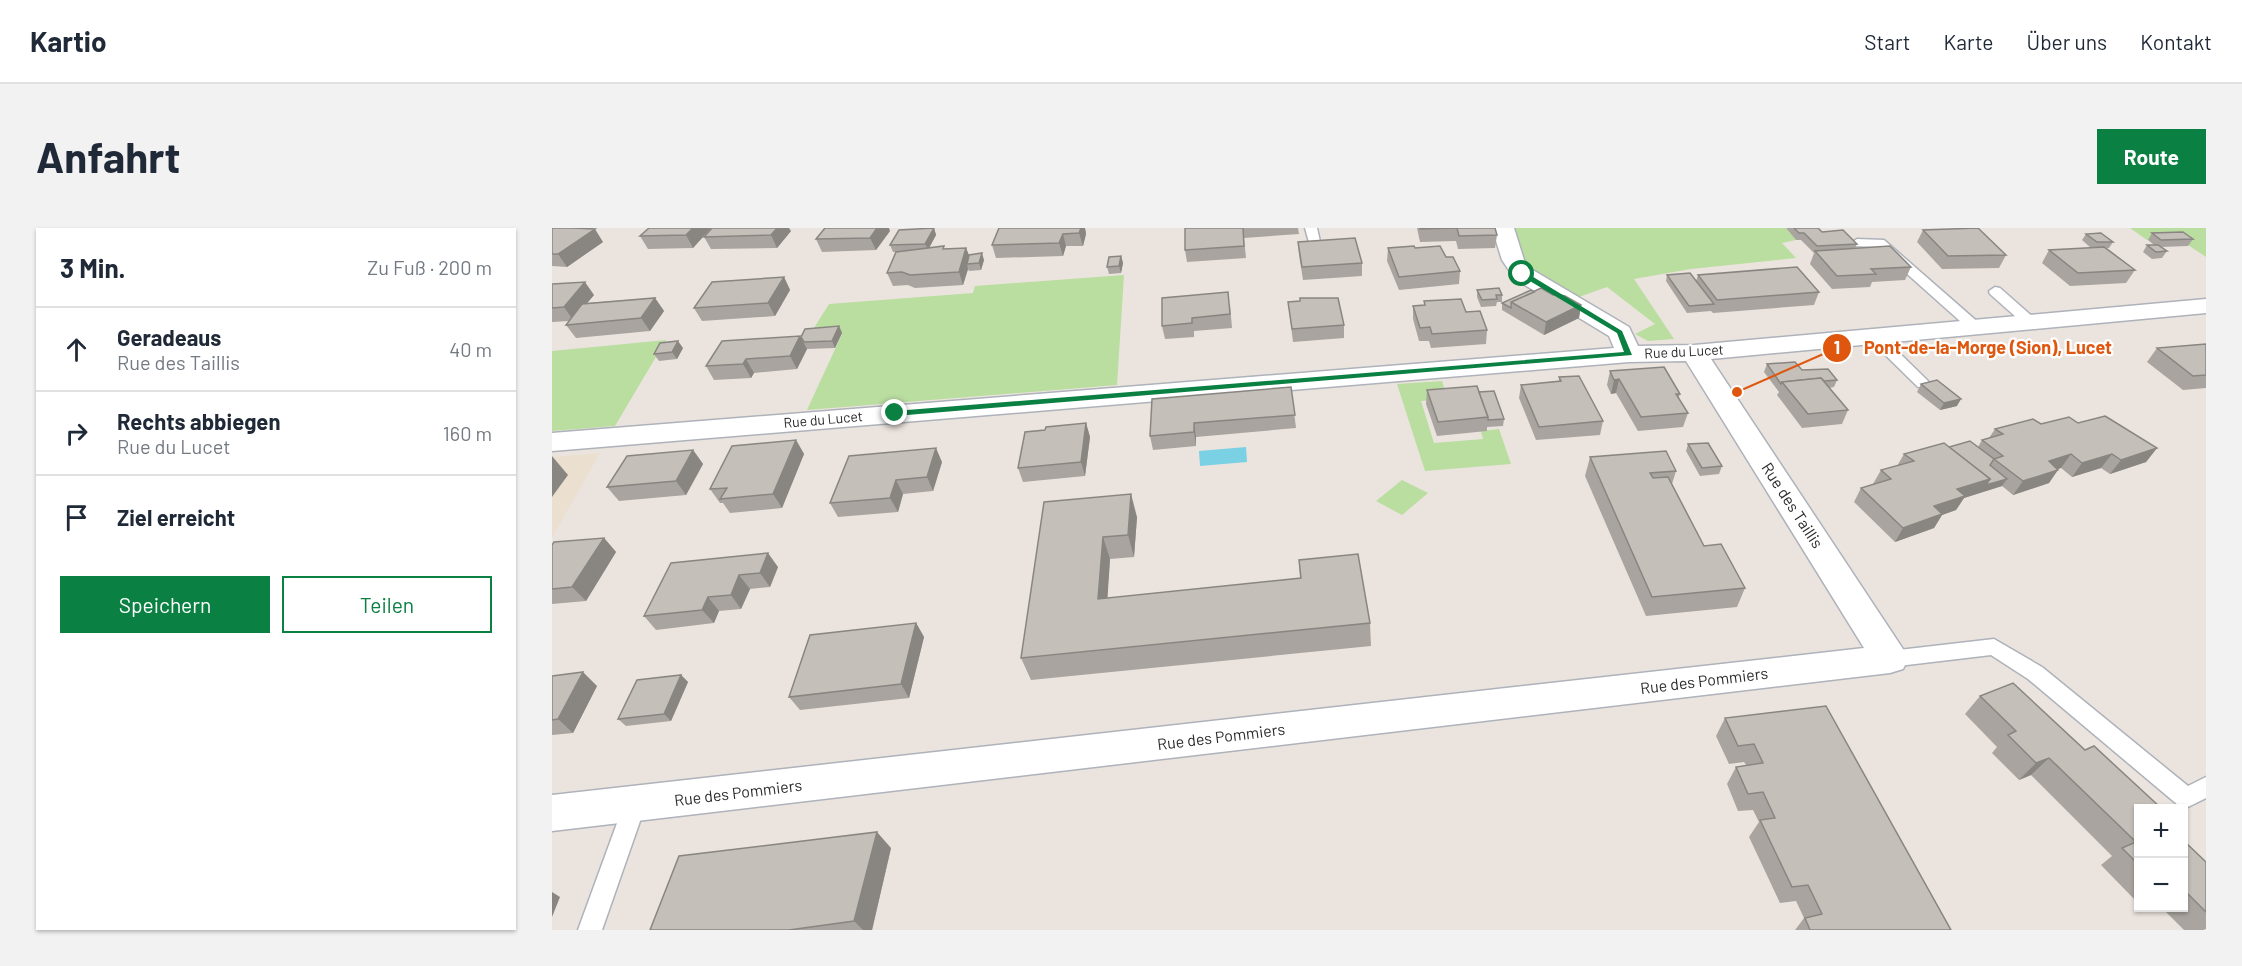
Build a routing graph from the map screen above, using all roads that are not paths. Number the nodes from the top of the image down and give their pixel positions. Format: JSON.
{"nodes":[{"id":1,"x":1311,"y":228,"type":"edge"},
{"id":2,"x":1503,"y":228,"type":"edge"},
{"id":3,"x":1857,"y":243,"type":"edge"},
{"id":4,"x":1315,"y":246,"type":"edge"},
{"id":5,"x":1995,"y":291,"type":"dead end"},
{"id":6,"x":2206,"y":306,"type":"edge"},
{"id":7,"x":2030,"y":322,"type":"junction"},
{"id":8,"x":1975,"y":327,"type":"junction"},
{"id":9,"x":1874,"y":336,"type":"junction"},
{"id":10,"x":1694,"y":353,"type":"junction"},
{"id":11,"x":1629,"y":354,"type":"junction"},
{"id":12,"x":1923,"y":384,"type":"edge"},
{"id":13,"x":552,"y":442,"type":"edge"},
{"id":14,"x":1890,"y":659,"type":"junction"},
{"id":15,"x":2206,"y":787,"type":"edge"},
{"id":16,"x":635,"y":804,"type":"junction"},
{"id":17,"x":552,"y":813,"type":"edge"},
{"id":18,"x":590,"y":930,"type":"edge"}],
"edges":[{"from":1,"to":4,"type":"lane"},
{"from":2,"to":11,"type":"street"},
{"from":3,"to":8,"type":"lane"},
{"from":5,"to":7,"type":"lane"},
{"from":6,"to":7,"type":"street","name":"Rue du Lucet"},
{"from":7,"to":8,"type":"street","name":"Rue du Lucet"},
{"from":8,"to":9,"type":"street","name":"Rue du Lucet"},
{"from":9,"to":10,"type":"street","name":"Rue du Lucet"},
{"from":9,"to":12,"type":"lane"},
{"from":10,"to":11,"type":"street","name":"Rue du Lucet"},
{"from":10,"to":14,"type":"street","name":"Rue des Taillis"},
{"from":11,"to":13,"type":"street","name":"Rue du Lucet"},
{"from":14,"to":15,"type":"lane"},
{"from":14,"to":16,"type":"street","name":"Rue des Pommiers"},
{"from":16,"to":17,"type":"street","name":"Rue des Pommiers"},
{"from":16,"to":18,"type":"lane"}]}
